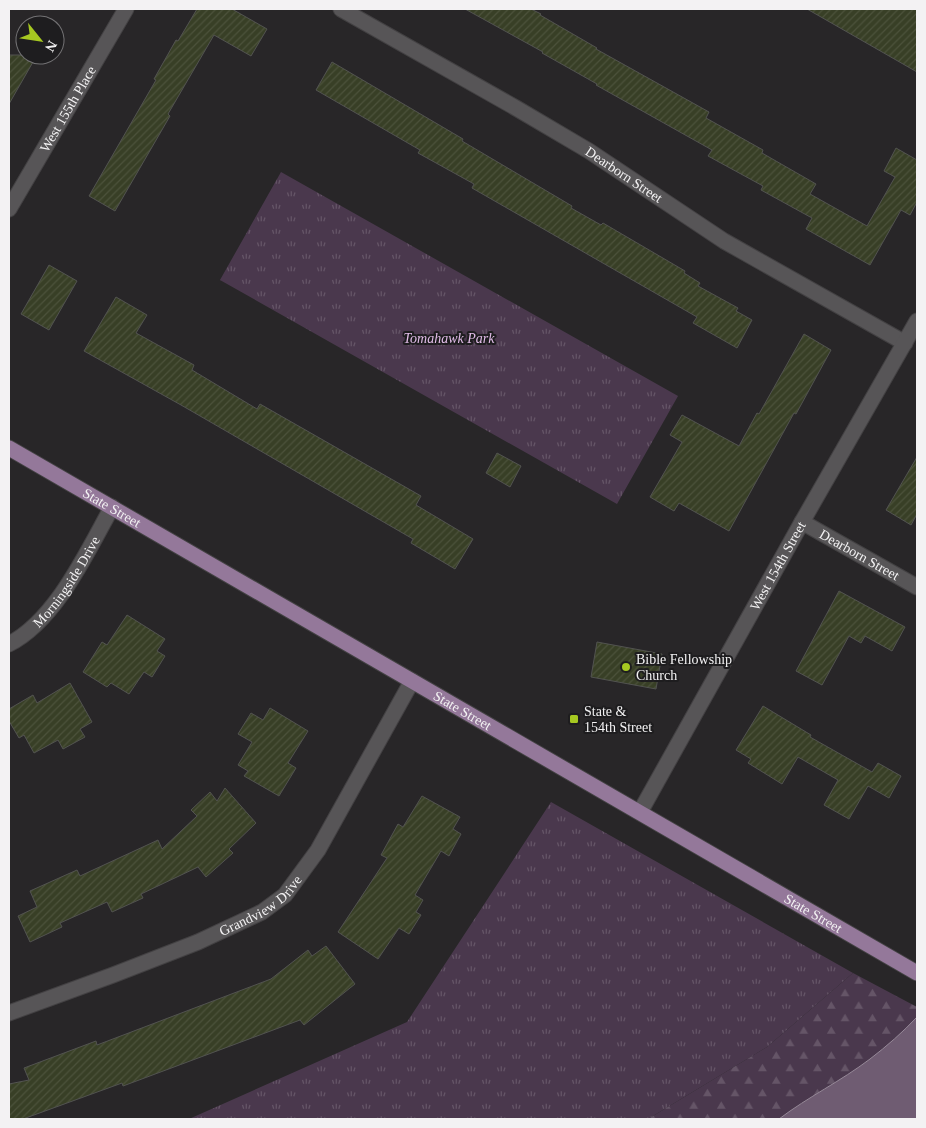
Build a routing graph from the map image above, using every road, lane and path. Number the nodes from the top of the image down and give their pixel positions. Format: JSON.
{"nodes":[{"id":1,"x":126,"y":9,"type":"edge"},
{"id":2,"x":341,"y":9,"type":"edge"},
{"id":3,"x":9,"y":210,"type":"edge"},
{"id":4,"x":917,"y":321,"type":"edge"},
{"id":5,"x":905,"y":343,"type":"junction"},
{"id":6,"x":9,"y":448,"type":"edge"},
{"id":7,"x":112,"y":507,"type":"junction"},
{"id":8,"x":802,"y":522,"type":"junction"},
{"id":9,"x":917,"y":588,"type":"edge"},
{"id":10,"x":9,"y":644,"type":"edge"},
{"id":11,"x":412,"y":681,"type":"junction"},
{"id":12,"x":640,"y":812,"type":"junction"},
{"id":13,"x":917,"y":973,"type":"edge"},
{"id":14,"x":9,"y":1013,"type":"edge"}],
"edges":[{"from":1,"to":3,"type":"street","name":"West 155th Place"},
{"from":2,"to":5,"type":"street","name":"Dearborn Street"},
{"from":4,"to":5,"type":"street","name":"West 154th Street"},
{"from":5,"to":8,"type":"street","name":"West 154th Street"},
{"from":6,"to":7,"type":"main road","name":"State Street"},
{"from":7,"to":10,"type":"street","name":"Morningside Drive"},
{"from":7,"to":11,"type":"main road","name":"State Street"},
{"from":8,"to":9,"type":"street","name":"Dearborn Street"},
{"from":8,"to":12,"type":"street","name":"West 154th Street"},
{"from":11,"to":12,"type":"main road","name":"State Street"},
{"from":11,"to":14,"type":"street","name":"Grandview Drive"},
{"from":12,"to":13,"type":"main road","name":"State Street"}]}
